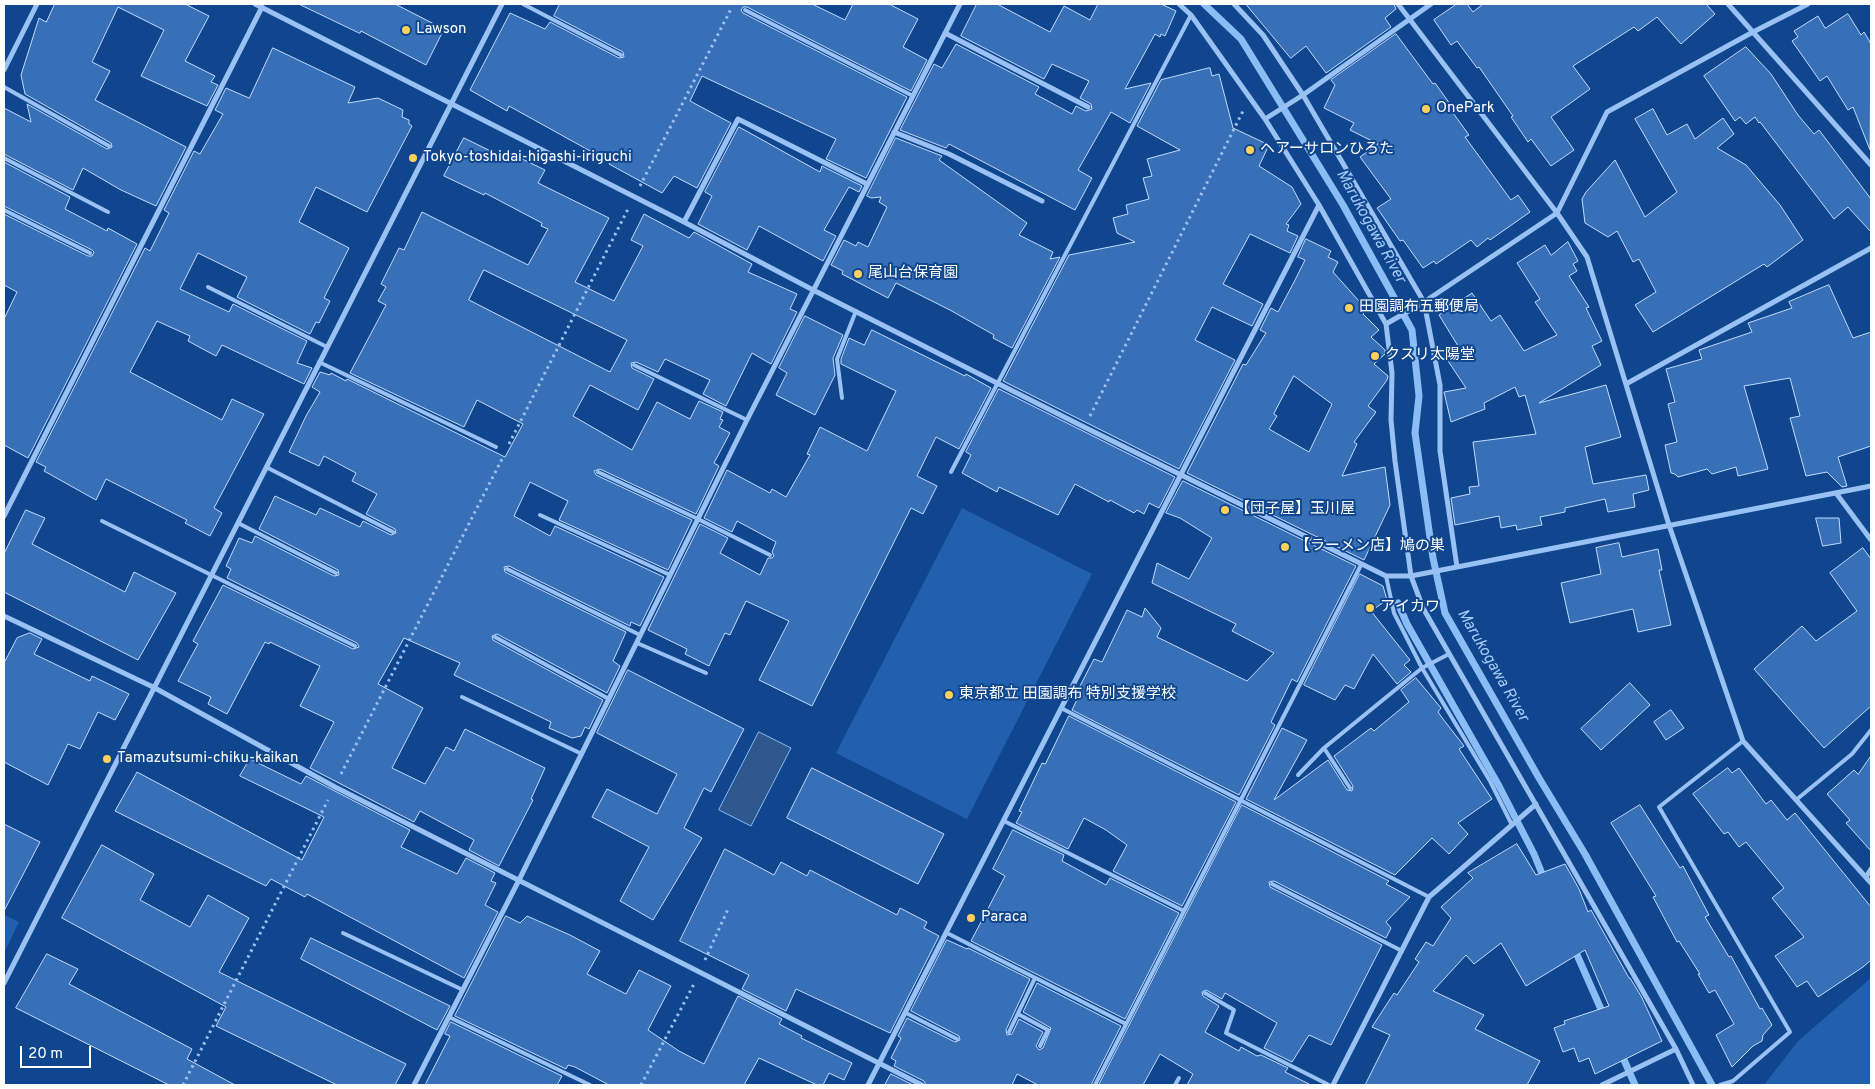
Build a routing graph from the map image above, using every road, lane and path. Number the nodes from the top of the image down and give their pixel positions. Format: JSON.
{"nodes":[{"id":1,"x":37,"y":4,"type":"edge"},
{"id":2,"x":255,"y":4,"type":"edge"},
{"id":3,"x":502,"y":4,"type":"edge"},
{"id":4,"x":523,"y":4,"type":"edge"},
{"id":5,"x":733,"y":4,"type":"edge"},
{"id":6,"x":960,"y":4,"type":"edge"},
{"id":7,"x":1179,"y":4,"type":"edge"},
{"id":8,"x":1234,"y":4,"type":"edge"},
{"id":9,"x":1398,"y":4,"type":"edge"},
{"id":10,"x":1431,"y":4,"type":"edge"},
{"id":11,"x":1728,"y":4,"type":"edge"},
{"id":12,"x":1808,"y":4,"type":"edge"},
{"id":13,"x":262,"y":7,"type":"junction"},
{"id":14,"x":745,"y":10,"type":"dead end"},
{"id":15,"x":1191,"y":15,"type":"junction"},
{"id":16,"x":1410,"y":20,"type":"junction"},
{"id":17,"x":1753,"y":32,"type":"junction"},
{"id":18,"x":945,"y":33,"type":"junction"},
{"id":19,"x":621,"y":55,"type":"dead end"},
{"id":20,"x":4,"y":70,"type":"edge"},
{"id":21,"x":4,"y":87,"type":"edge"},
{"id":22,"x":1303,"y":95,"type":"junction"},
{"id":23,"x":913,"y":96,"type":"junction"},
{"id":24,"x":1250,"y":98,"type":"junction"},
{"id":25,"x":451,"y":103,"type":"junction"},
{"id":26,"x":1088,"y":107,"type":"dead end"},
{"id":27,"x":1265,"y":118,"type":"junction"},
{"id":28,"x":894,"y":132,"type":"junction"},
{"id":29,"x":109,"y":146,"type":"dead end"},
{"id":30,"x":4,"y":158,"type":"edge"},
{"id":31,"x":1871,"y":165,"type":"edge"},
{"id":32,"x":867,"y":184,"type":"junction"},
{"id":33,"x":635,"y":197,"type":"junction"},
{"id":34,"x":1042,"y":201,"type":"dead end"},
{"id":35,"x":1319,"y":205,"type":"junction"},
{"id":36,"x":4,"y":210,"type":"edge"},
{"id":37,"x":108,"y":212,"type":"dead end"},
{"id":38,"x":1557,"y":213,"type":"junction"},
{"id":39,"x":684,"y":222,"type":"junction"},
{"id":40,"x":1871,"y":248,"type":"edge"},
{"id":41,"x":90,"y":254,"type":"dead end"},
{"id":42,"x":208,"y":287,"type":"dead end"},
{"id":43,"x":815,"y":291,"type":"junction"},
{"id":44,"x":1424,"y":302,"type":"junction"},
{"id":45,"x":856,"y":312,"type":"junction"},
{"id":46,"x":1386,"y":324,"type":"junction"},
{"id":47,"x":327,"y":347,"type":"junction"},
{"id":48,"x":319,"y":362,"type":"junction"},
{"id":49,"x":634,"y":365,"type":"dead end"},
{"id":50,"x":998,"y":384,"type":"junction"},
{"id":51,"x":1626,"y":384,"type":"junction"},
{"id":52,"x":842,"y":398,"type":"dead end"},
{"id":53,"x":747,"y":420,"type":"junction"},
{"id":54,"x":1084,"y":428,"type":"junction"},
{"id":55,"x":496,"y":447,"type":"dead end"},
{"id":56,"x":266,"y":467,"type":"junction"},
{"id":57,"x":598,"y":472,"type":"dead end"},
{"id":58,"x":951,"y":472,"type":"dead end"},
{"id":59,"x":1180,"y":474,"type":"junction"},
{"id":60,"x":1871,"y":486,"type":"edge"},
{"id":61,"x":1836,"y":493,"type":"junction"},
{"id":62,"x":4,"y":516,"type":"edge"},
{"id":63,"x":540,"y":516,"type":"dead end"},
{"id":64,"x":698,"y":519,"type":"junction"},
{"id":65,"x":102,"y":521,"type":"dead end"},
{"id":66,"x":238,"y":523,"type":"junction"},
{"id":67,"x":1669,"y":525,"type":"junction"},
{"id":68,"x":392,"y":532,"type":"dead end"},
{"id":69,"x":1871,"y":540,"type":"edge"},
{"id":70,"x":770,"y":555,"type":"dead end"},
{"id":71,"x":1361,"y":565,"type":"junction"},
{"id":72,"x":1457,"y":567,"type":"junction"},
{"id":73,"x":507,"y":569,"type":"dead end"},
{"id":74,"x":336,"y":573,"type":"dead end"},
{"id":75,"x":670,"y":575,"type":"junction"},
{"id":76,"x":211,"y":576,"type":"junction"},
{"id":77,"x":1386,"y":576,"type":"junction"},
{"id":78,"x":1411,"y":576,"type":"junction"},
{"id":79,"x":4,"y":616,"type":"edge"},
{"id":80,"x":640,"y":635,"type":"junction"},
{"id":81,"x":495,"y":637,"type":"dead end"},
{"id":82,"x":637,"y":642,"type":"junction"},
{"id":83,"x":355,"y":646,"type":"dead end"},
{"id":84,"x":1449,"y":654,"type":"junction"},
{"id":85,"x":1424,"y":667,"type":"junction"},
{"id":86,"x":706,"y":672,"type":"dead end"},
{"id":87,"x":153,"y":687,"type":"junction"},
{"id":88,"x":462,"y":697,"type":"dead end"},
{"id":89,"x":609,"y":699,"type":"junction"},
{"id":90,"x":1061,"y":708,"type":"junction"},
{"id":91,"x":1871,"y":730,"type":"edge"},
{"id":92,"x":1743,"y":741,"type":"junction"},
{"id":93,"x":1324,"y":748,"type":"junction"},
{"id":94,"x":582,"y":754,"type":"junction"},
{"id":95,"x":1298,"y":775,"type":"dead end"},
{"id":96,"x":335,"y":786,"type":"junction"},
{"id":97,"x":1350,"y":788,"type":"dead end"},
{"id":98,"x":1241,"y":800,"type":"junction"},
{"id":99,"x":1796,"y":800,"type":"junction"},
{"id":100,"x":1536,"y":804,"type":"junction"},
{"id":101,"x":1004,"y":821,"type":"junction"},
{"id":102,"x":1512,"y":825,"type":"junction"},
{"id":103,"x":1871,"y":869,"type":"edge"},
{"id":104,"x":1866,"y":877,"type":"junction"},
{"id":105,"x":519,"y":880,"type":"junction"},
{"id":106,"x":1272,"y":884,"type":"dead end"},
{"id":107,"x":1871,"y":884,"type":"edge"},
{"id":108,"x":1429,"y":897,"type":"junction"},
{"id":109,"x":728,"y":909,"type":"dead end"},
{"id":110,"x":1184,"y":911,"type":"junction"},
{"id":111,"x":343,"y":933,"type":"dead end"},
{"id":112,"x":947,"y":933,"type":"junction"},
{"id":113,"x":1402,"y":951,"type":"junction"},
{"id":114,"x":699,"y":973,"type":"junction"},
{"id":115,"x":1035,"y":978,"type":"junction"},
{"id":116,"x":4,"y":983,"type":"edge"},
{"id":117,"x":463,"y":990,"type":"junction"},
{"id":118,"x":1205,"y":992,"type":"dead end"},
{"id":119,"x":906,"y":1014,"type":"junction"},
{"id":120,"x":1018,"y":1014,"type":"junction"},
{"id":121,"x":449,"y":1017,"type":"junction"},
{"id":122,"x":1126,"y":1024,"type":"junction"},
{"id":123,"x":1009,"y":1032,"type":"dead end"},
{"id":124,"x":957,"y":1039,"type":"dead end"},
{"id":125,"x":1040,"y":1046,"type":"dead end"},
{"id":126,"x":1676,"y":1049,"type":"junction"},
{"id":127,"x":879,"y":1064,"type":"junction"},
{"id":128,"x":1179,"y":1078,"type":"dead end"},
{"id":129,"x":183,"y":1085,"type":"edge"},
{"id":130,"x":414,"y":1085,"type":"edge"},
{"id":131,"x":590,"y":1085,"type":"edge"},
{"id":132,"x":641,"y":1085,"type":"edge"},
{"id":133,"x":868,"y":1085,"type":"edge"},
{"id":134,"x":922,"y":1085,"type":"edge"},
{"id":135,"x":1095,"y":1085,"type":"edge"},
{"id":136,"x":1175,"y":1085,"type":"edge"},
{"id":137,"x":1330,"y":1085,"type":"edge"},
{"id":138,"x":1334,"y":1085,"type":"edge"},
{"id":139,"x":1602,"y":1085,"type":"edge"},
{"id":140,"x":1693,"y":1085,"type":"edge"},
{"id":141,"x":1720,"y":1085,"type":"edge"}],
"edges":[{"from":1,"to":20,"type":"street"},
{"from":2,"to":13,"type":"street"},
{"from":3,"to":25,"type":"street"},
{"from":4,"to":19,"type":"lane"},
{"from":5,"to":33,"type":"path"},
{"from":6,"to":18,"type":"street"},
{"from":7,"to":15,"type":"street"},
{"from":8,"to":22,"type":"street"},
{"from":9,"to":16,"type":"street"},
{"from":10,"to":16,"type":"street"},
{"from":11,"to":17,"type":"street"},
{"from":12,"to":17,"type":"street"},
{"from":13,"to":25,"type":"street"},
{"from":13,"to":62,"type":"street"},
{"from":14,"to":23,"type":"lane"},
{"from":15,"to":24,"type":"street"},
{"from":15,"to":50,"type":"lane"},
{"from":16,"to":22,"type":"street"},
{"from":16,"to":38,"type":"street"},
{"from":17,"to":31,"type":"street"},
{"from":17,"to":38,"type":"street"},
{"from":18,"to":23,"type":"street"},
{"from":18,"to":26,"type":"street"},
{"from":21,"to":29,"type":"lane"},
{"from":22,"to":27,"type":"street"},
{"from":22,"to":44,"type":"street"},
{"from":23,"to":28,"type":"street"},
{"from":24,"to":27,"type":"street"},
{"from":24,"to":54,"type":"path"},
{"from":25,"to":33,"type":"street"},
{"from":25,"to":47,"type":"street"},
{"from":27,"to":35,"type":"street"},
{"from":28,"to":32,"type":"street"},
{"from":28,"to":34,"type":"street"},
{"from":30,"to":37,"type":"lane"},
{"from":32,"to":39,"type":"street"},
{"from":32,"to":43,"type":"street"},
{"from":33,"to":39,"type":"street"},
{"from":33,"to":96,"type":"path"},
{"from":35,"to":46,"type":"street"},
{"from":35,"to":59,"type":"street"},
{"from":36,"to":41,"type":"lane"},
{"from":38,"to":44,"type":"street"},
{"from":38,"to":51,"type":"street"},
{"from":39,"to":43,"type":"street"},
{"from":40,"to":51,"type":"street"},
{"from":42,"to":47,"type":"lane"},
{"from":43,"to":45,"type":"street"},
{"from":43,"to":53,"type":"street"},
{"from":44,"to":46,"type":"street"},
{"from":44,"to":72,"type":"street"},
{"from":45,"to":50,"type":"street"},
{"from":45,"to":52,"type":"lane"},
{"from":46,"to":78,"type":"street"},
{"from":47,"to":48,"type":"street"},
{"from":48,"to":55,"type":"lane"},
{"from":48,"to":56,"type":"street"},
{"from":49,"to":53,"type":"lane"},
{"from":50,"to":54,"type":"street"},
{"from":50,"to":58,"type":"lane"},
{"from":51,"to":67,"type":"street"},
{"from":53,"to":64,"type":"street"},
{"from":54,"to":59,"type":"street"},
{"from":56,"to":66,"type":"street"},
{"from":56,"to":68,"type":"lane"},
{"from":57,"to":64,"type":"lane"},
{"from":59,"to":71,"type":"street"},
{"from":59,"to":90,"type":"street"},
{"from":60,"to":61,"type":"street"},
{"from":61,"to":67,"type":"street"},
{"from":61,"to":69,"type":"street"},
{"from":63,"to":75,"type":"lane"},
{"from":64,"to":70,"type":"lane"},
{"from":64,"to":75,"type":"street"},
{"from":65,"to":76,"type":"lane"},
{"from":66,"to":74,"type":"lane"},
{"from":66,"to":76,"type":"street"},
{"from":67,"to":72,"type":"street"},
{"from":67,"to":92,"type":"street"},
{"from":71,"to":77,"type":"street"},
{"from":71,"to":98,"type":"lane"},
{"from":72,"to":78,"type":"street"},
{"from":73,"to":80,"type":"lane"},
{"from":75,"to":80,"type":"street"},
{"from":76,"to":83,"type":"lane"},
{"from":76,"to":87,"type":"street"},
{"from":77,"to":78,"type":"street"},
{"from":77,"to":85,"type":"lane"},
{"from":78,"to":84,"type":"street"},
{"from":79,"to":87,"type":"street"},
{"from":80,"to":82,"type":"street"},
{"from":81,"to":89,"type":"lane"},
{"from":82,"to":86,"type":"lane"},
{"from":82,"to":89,"type":"street"},
{"from":84,"to":85,"type":"lane"},
{"from":84,"to":100,"type":"street"},
{"from":85,"to":93,"type":"lane"},
{"from":85,"to":102,"type":"lane"},
{"from":87,"to":96,"type":"street"},
{"from":87,"to":116,"type":"street"},
{"from":88,"to":94,"type":"lane"},
{"from":89,"to":94,"type":"street"},
{"from":90,"to":98,"type":"lane"},
{"from":90,"to":101,"type":"street"},
{"from":91,"to":99,"type":"lane"},
{"from":92,"to":99,"type":"street"},
{"from":92,"to":141,"type":"lane"},
{"from":93,"to":95,"type":"lane"},
{"from":93,"to":97,"type":"lane"},
{"from":94,"to":105,"type":"street"},
{"from":96,"to":105,"type":"street"},
{"from":96,"to":129,"type":"path"},
{"from":98,"to":108,"type":"lane"},
{"from":98,"to":110,"type":"lane"},
{"from":99,"to":104,"type":"street"},
{"from":100,"to":102,"type":"street"},
{"from":100,"to":126,"type":"street"},
{"from":101,"to":110,"type":"lane"},
{"from":101,"to":112,"type":"street"},
{"from":102,"to":108,"type":"street"},
{"from":103,"to":104,"type":"street"},
{"from":104,"to":107,"type":"street"},
{"from":105,"to":114,"type":"street"},
{"from":105,"to":117,"type":"street"},
{"from":106,"to":113,"type":"lane"},
{"from":108,"to":113,"type":"street"},
{"from":109,"to":114,"type":"path"},
{"from":110,"to":122,"type":"lane"},
{"from":111,"to":117,"type":"lane"},
{"from":112,"to":115,"type":"lane"},
{"from":112,"to":119,"type":"street"},
{"from":113,"to":138,"type":"street"},
{"from":114,"to":127,"type":"street"},
{"from":114,"to":132,"type":"path"},
{"from":115,"to":120,"type":"lane"},
{"from":115,"to":122,"type":"lane"},
{"from":117,"to":121,"type":"street"},
{"from":118,"to":137,"type":"lane"},
{"from":119,"to":124,"type":"lane"},
{"from":119,"to":127,"type":"street"},
{"from":120,"to":123,"type":"lane"},
{"from":120,"to":125,"type":"lane"},
{"from":121,"to":130,"type":"street"},
{"from":121,"to":131,"type":"lane"},
{"from":122,"to":135,"type":"lane"},
{"from":126,"to":139,"type":"street"},
{"from":126,"to":140,"type":"street"},
{"from":127,"to":133,"type":"street"},
{"from":127,"to":134,"type":"street"},
{"from":128,"to":136,"type":"lane"}]}
